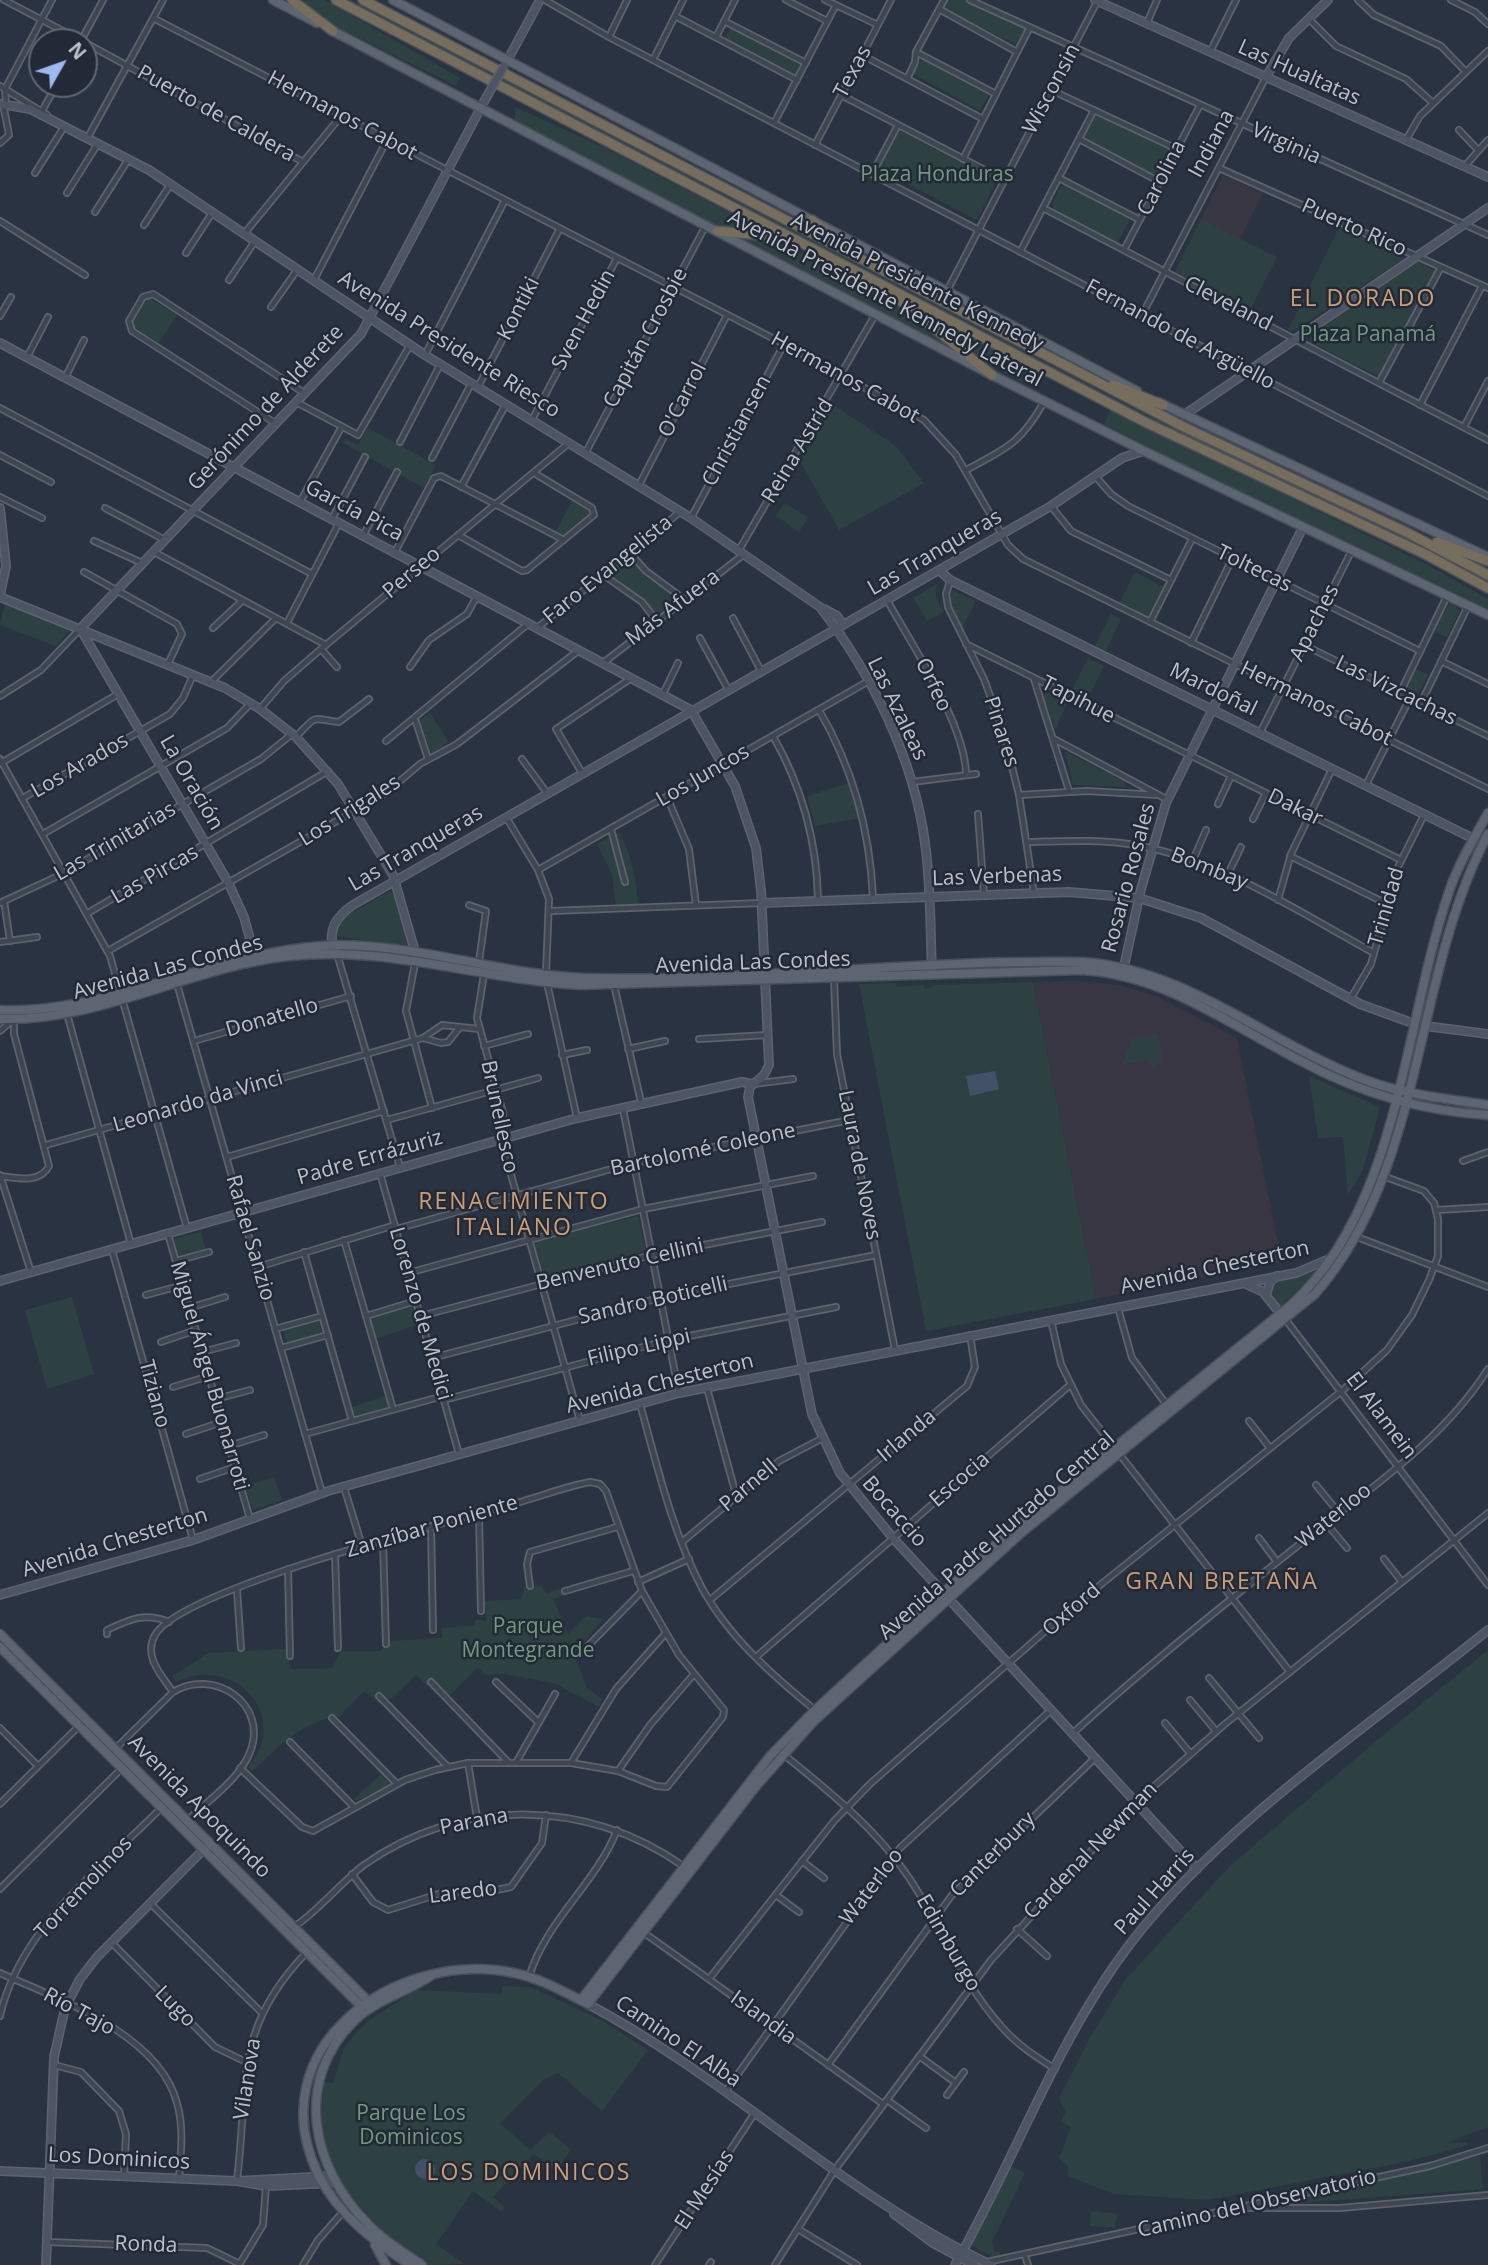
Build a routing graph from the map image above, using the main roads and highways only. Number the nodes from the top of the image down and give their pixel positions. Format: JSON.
{"nodes":[{"id":1,"x":273,"y":0,"type":"edge"},
{"id":2,"x":292,"y":0,"type":"edge"},
{"id":3,"x":336,"y":0,"type":"edge"},
{"id":4,"x":363,"y":0,"type":"edge"},
{"id":5,"x":393,"y":0,"type":"edge"},
{"id":6,"x":333,"y":31,"type":"junction"},
{"id":7,"x":813,"y":220,"type":"junction"},
{"id":8,"x":717,"y":231,"type":"junction"},
{"id":9,"x":804,"y":244,"type":"junction"},
{"id":10,"x":866,"y":263,"type":"junction"},
{"id":11,"x":872,"y":279,"type":"junction"},
{"id":12,"x":1071,"y":369,"type":"junction"},
{"id":13,"x":992,"y":375,"type":"junction"},
{"id":14,"x":1163,"y":405,"type":"junction"},
{"id":15,"x":1408,"y":533,"type":"junction"},
{"id":16,"x":1488,"y":559,"type":"edge"},
{"id":17,"x":1488,"y":575,"type":"edge"},
{"id":18,"x":1488,"y":588,"type":"edge"},
{"id":19,"x":1488,"y":615,"type":"edge"},
{"id":20,"x":1488,"y":813,"type":"edge"},
{"id":21,"x":1488,"y":834,"type":"edge"},
{"id":22,"x":1435,"y":939,"type":"junction"},
{"id":23,"x":1444,"y":952,"type":"junction"},
{"id":24,"x":255,"y":957,"type":"junction"},
{"id":25,"x":416,"y":959,"type":"junction"},
{"id":26,"x":932,"y":971,"type":"junction"},
{"id":27,"x":1123,"y":971,"type":"junction"},
{"id":28,"x":764,"y":976,"type":"junction"},
{"id":29,"x":547,"y":979,"type":"junction"},
{"id":30,"x":121,"y":996,"type":"junction"},
{"id":31,"x":0,"y":1010,"type":"edge"},
{"id":32,"x":0,"y":1019,"type":"edge"},
{"id":33,"x":1397,"y":1090,"type":"junction"},
{"id":34,"x":1408,"y":1093,"type":"junction"},
{"id":35,"x":1394,"y":1101,"type":"junction"},
{"id":36,"x":1405,"y":1104,"type":"junction"},
{"id":37,"x":1488,"y":1105,"type":"edge"},
{"id":38,"x":1488,"y":1115,"type":"edge"},
{"id":39,"x":1283,"y":1317,"type":"junction"},
{"id":40,"x":1116,"y":1450,"type":"junction"},
{"id":41,"x":945,"y":1595,"type":"junction"},
{"id":42,"x":0,"y":1634,"type":"edge"},
{"id":43,"x":0,"y":1647,"type":"edge"},
{"id":44,"x":86,"y":1724,"type":"junction"},
{"id":45,"x":208,"y":1845,"type":"junction"},
{"id":46,"x":290,"y":1928,"type":"junction"},
{"id":47,"x":584,"y":2002,"type":"junction"},
{"id":48,"x":367,"y":2006,"type":"junction"},
{"id":49,"x":369,"y":2238,"type":"junction"},
{"id":50,"x":386,"y":2265,"type":"edge"},
{"id":51,"x":410,"y":2265,"type":"edge"},
{"id":52,"x":421,"y":2265,"type":"edge"}],
"edges":[{"from":1,"to":6,"type":"main road","name":"Avenida Presidente Kennedy Lateral"},
{"from":2,"to":6,"type":"highway"},
{"from":3,"to":9,"type":"highway","name":"Avenida Presidente Kennedy"},
{"from":4,"to":10,"type":"highway","name":"Avenida Presidente Kennedy"},
{"from":5,"to":7,"type":"main road","name":"Avenida Presidente Kennedy Lateral"},
{"from":6,"to":8,"type":"main road","name":"Avenida Presidente Kennedy Lateral"},
{"from":7,"to":10,"type":"highway"},
{"from":7,"to":14,"type":"main road","name":"Avenida Presidente Kennedy Lateral"},
{"from":8,"to":9,"type":"highway"},
{"from":8,"to":13,"type":"main road","name":"Avenida Presidente Kennedy Lateral"},
{"from":9,"to":11,"type":"highway","name":"Avenida Presidente Kennedy"},
{"from":10,"to":12,"type":"highway","name":"Avenida Presidente Kennedy"},
{"from":11,"to":13,"type":"highway"},
{"from":11,"to":18,"type":"highway","name":"Avenida Presidente Kennedy"},
{"from":12,"to":14,"type":"highway"},
{"from":12,"to":15,"type":"highway","name":"Avenida Presidente Kennedy"},
{"from":13,"to":19,"type":"main road","name":"Avenida Presidente Kennedy Lateral"},
{"from":14,"to":16,"type":"main road","name":"Avenida Presidente Kennedy Lateral"},
{"from":15,"to":16,"type":"highway"},
{"from":15,"to":17,"type":"highway","name":"Avenida Presidente Kennedy"},
{"from":20,"to":22,"type":"main road","name":"Avenida Padre Hurtado Central"},
{"from":21,"to":23,"type":"main road","name":"Avenida Padre Hurtado Central"},
{"from":22,"to":23,"type":"main road"},
{"from":22,"to":33,"type":"main road","name":"Avenida Padre Hurtado Central"},
{"from":23,"to":34,"type":"main road","name":"Avenida Padre Hurtado Central"},
{"from":24,"to":25,"type":"main road","name":"Avenida Las Condes"},
{"from":24,"to":30,"type":"main road","name":"Avenida Las Condes"},
{"from":24,"to":30,"type":"main road","name":"Avenida Las Condes"},
{"from":25,"to":29,"type":"main road","name":"Avenida Las Condes"},
{"from":25,"to":29,"type":"main road","name":"Avenida Las Condes"},
{"from":26,"to":27,"type":"main road","name":"Avenida Las Condes"},
{"from":26,"to":28,"type":"main road","name":"Avenida Las Condes"},
{"from":26,"to":28,"type":"main road","name":"Avenida Las Condes"},
{"from":27,"to":33,"type":"main road","name":"Avenida Las Condes"},
{"from":27,"to":35,"type":"main road","name":"Avenida Las Condes"},
{"from":28,"to":29,"type":"main road","name":"Avenida Las Condes"},
{"from":28,"to":29,"type":"main road","name":"Avenida Las Condes"},
{"from":30,"to":31,"type":"main road","name":"Avenida Las Condes"},
{"from":30,"to":32,"type":"main road","name":"Avenida Las Condes"},
{"from":33,"to":34,"type":"main road","name":"Avenida Las Condes"},
{"from":33,"to":35,"type":"main road","name":"Avenida Padre Hurtado Central"},
{"from":34,"to":36,"type":"main road","name":"Avenida Padre Hurtado Central"},
{"from":34,"to":37,"type":"main road","name":"Avenida Las Condes"},
{"from":35,"to":36,"type":"main road","name":"Avenida Las Condes"},
{"from":35,"to":39,"type":"main road","name":"Avenida Padre Hurtado Central"},
{"from":36,"to":38,"type":"main road","name":"Avenida Las Condes"},
{"from":36,"to":39,"type":"main road","name":"Avenida Padre Hurtado Central"},
{"from":39,"to":40,"type":"main road","name":"Avenida Padre Hurtado Central"},
{"from":39,"to":40,"type":"main road","name":"Avenida Padre Hurtado Central"},
{"from":40,"to":41,"type":"main road","name":"Avenida Padre Hurtado Central"},
{"from":41,"to":47,"type":"main road","name":"Avenida Padre Hurtado Central"},
{"from":41,"to":47,"type":"main road","name":"Avenida Padre Hurtado Central"},
{"from":42,"to":44,"type":"main road","name":"Avenida Apoquindo"},
{"from":43,"to":44,"type":"main road","name":"Avenida Apoquindo"},
{"from":44,"to":45,"type":"main road","name":"Avenida Apoquindo"},
{"from":44,"to":45,"type":"main road","name":"Avenida Apoquindo"},
{"from":45,"to":46,"type":"main road","name":"Avenida Apoquindo"},
{"from":46,"to":48,"type":"main road","name":"Avenida Apoquindo"},
{"from":46,"to":48,"type":"main road","name":"Avenida Apoquindo"},
{"from":47,"to":48,"type":"main road","name":"Camino El Alba"},
{"from":48,"to":49,"type":"main road"},
{"from":48,"to":52,"type":"main road"},
{"from":49,"to":50,"type":"main road"},
{"from":49,"to":51,"type":"main road"}]}
